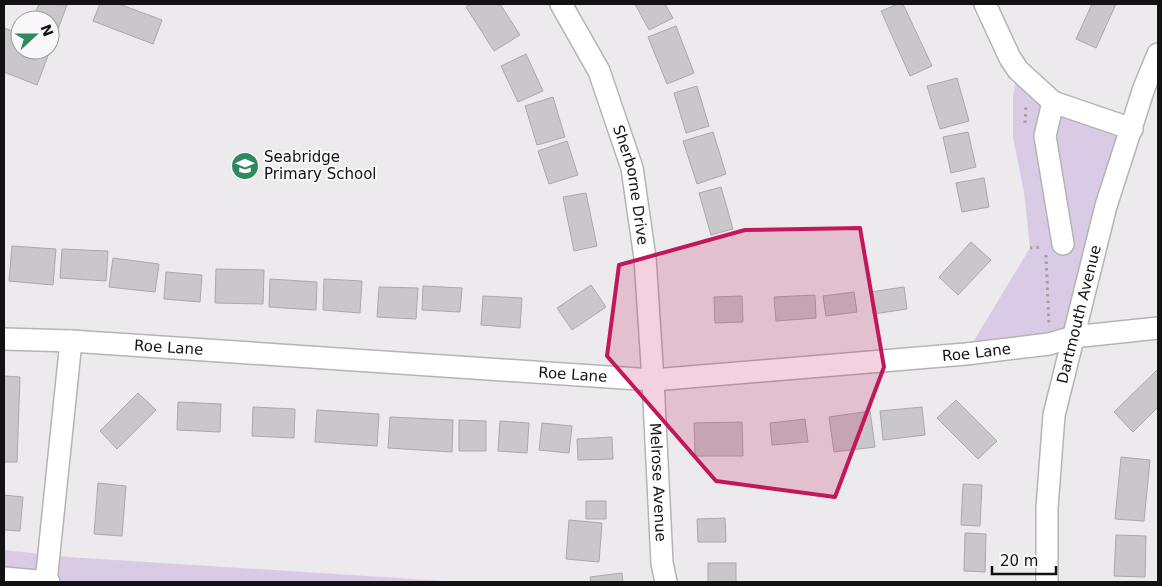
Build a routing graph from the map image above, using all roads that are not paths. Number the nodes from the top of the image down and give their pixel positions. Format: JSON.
{"nodes":[{"id":1,"x":561,"y":4,"type":"edge"},
{"id":2,"x":985,"y":4,"type":"edge"},
{"id":3,"x":1158,"y":54,"type":"edge"},
{"id":4,"x":1053,"y":102,"type":"junction"},
{"id":5,"x":1132,"y":129,"type":"junction"},
{"id":6,"x":1063,"y":244,"type":"dead end"},
{"id":7,"x":1158,"y":328,"type":"edge"},
{"id":8,"x":1073,"y":337,"type":"junction"},
{"id":9,"x":4,"y":339,"type":"edge"},
{"id":10,"x":70,"y":341,"type":"junction"},
{"id":11,"x":653,"y":380,"type":"junction"},
{"id":12,"x":4,"y":578,"type":"edge"},
{"id":13,"x":47,"y":582,"type":"edge"},
{"id":14,"x":666,"y":582,"type":"edge"},
{"id":15,"x":1047,"y":582,"type":"edge"}],
"edges":[{"from":1,"to":11,"type":"street","name":"Sherborne Drive"},
{"from":2,"to":4,"type":"street"},
{"from":3,"to":5,"type":"street","name":"Dartmouth Avenue"},
{"from":4,"to":5,"type":"street"},
{"from":4,"to":6,"type":"street"},
{"from":5,"to":8,"type":"street","name":"Dartmouth Avenue"},
{"from":7,"to":8,"type":"street","name":"Roe Lane"},
{"from":8,"to":11,"type":"street","name":"Roe Lane"},
{"from":8,"to":15,"type":"street","name":"Dartmouth Avenue"},
{"from":9,"to":10,"type":"street","name":"Roe Lane"},
{"from":10,"to":11,"type":"street","name":"Roe Lane"},
{"from":10,"to":13,"type":"street"},
{"from":11,"to":14,"type":"street","name":"Melrose Avenue"},
{"from":12,"to":13,"type":"street"}]}
